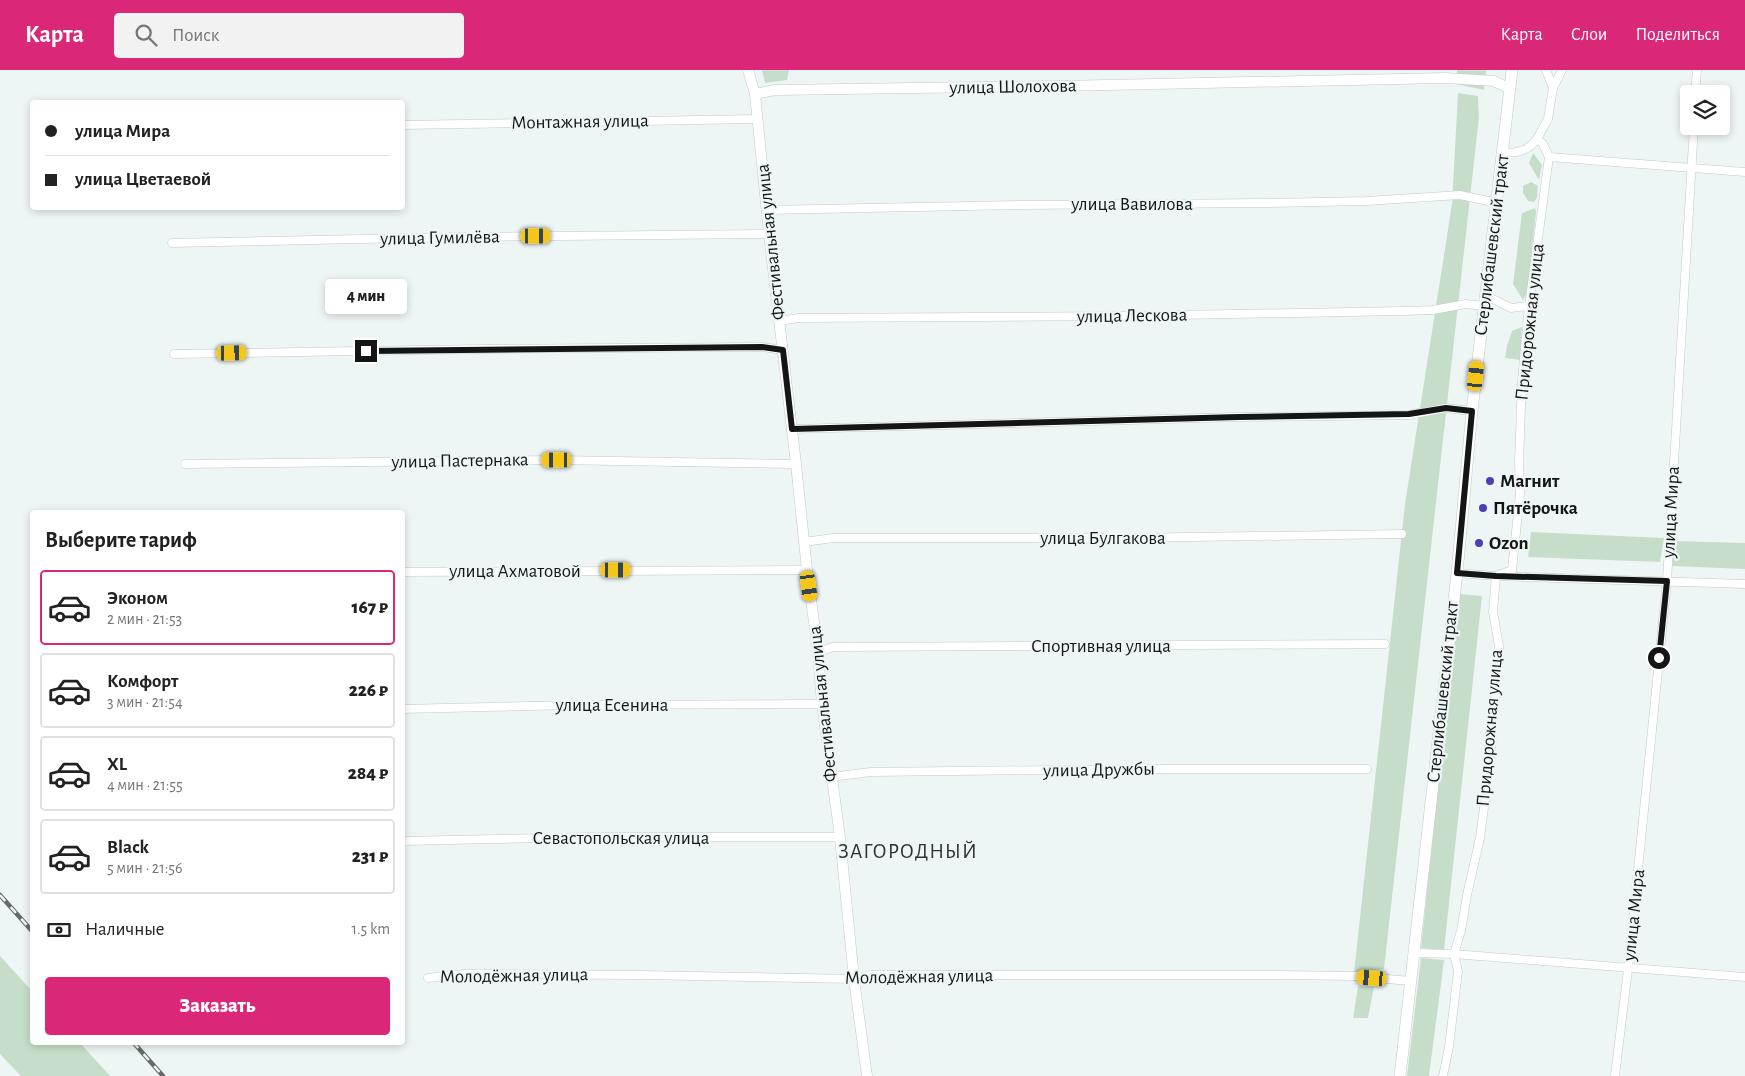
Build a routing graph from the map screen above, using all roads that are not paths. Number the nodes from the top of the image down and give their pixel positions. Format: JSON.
{"nodes":[{"id":1,"x":748,"y":70,"type":"edge"},
{"id":2,"x":1512,"y":70,"type":"edge"},
{"id":3,"x":1546,"y":70,"type":"edge"},
{"id":4,"x":1562,"y":70,"type":"edge"},
{"id":5,"x":1697,"y":70,"type":"edge"},
{"id":6,"x":1696,"y":85,"type":"edge"},
{"id":7,"x":1553,"y":88,"type":"junction"},
{"id":8,"x":1510,"y":89,"type":"junction"},
{"id":9,"x":755,"y":94,"type":"junction"},
{"id":10,"x":757,"y":119,"type":"junction"},
{"id":11,"x":405,"y":125,"type":"edge"},
{"id":12,"x":1693,"y":135,"type":"edge"},
{"id":13,"x":1537,"y":139,"type":"junction"},
{"id":14,"x":1503,"y":153,"type":"junction"},
{"id":15,"x":1549,"y":156,"type":"junction"},
{"id":16,"x":1691,"y":169,"type":"junction"},
{"id":17,"x":1745,"y":172,"type":"edge"},
{"id":18,"x":1498,"y":203,"type":"junction"},
{"id":19,"x":766,"y":210,"type":"junction"},
{"id":20,"x":769,"y":234,"type":"junction"},
{"id":21,"x":172,"y":243,"type":"dead end"},
{"id":22,"x":1484,"y":300,"type":"junction"},
{"id":23,"x":1529,"y":306,"type":"junction"},
{"id":24,"x":780,"y":321,"type":"junction"},
{"id":25,"x":783,"y":350,"type":"junction"},
{"id":26,"x":174,"y":354,"type":"dead end"},
{"id":27,"x":1472,"y":411,"type":"junction"},
{"id":28,"x":792,"y":429,"type":"junction"},
{"id":29,"x":185,"y":464,"type":"dead end"},
{"id":30,"x":796,"y":464,"type":"junction"},
{"id":31,"x":1402,"y":534,"type":"dead end"},
{"id":32,"x":804,"y":542,"type":"junction"},
{"id":33,"x":806,"y":570,"type":"junction"},
{"id":34,"x":405,"y":572,"type":"edge"},
{"id":35,"x":1457,"y":573,"type":"junction"},
{"id":36,"x":1496,"y":576,"type":"junction"},
{"id":37,"x":1667,"y":581,"type":"junction"},
{"id":38,"x":1745,"y":584,"type":"edge"},
{"id":39,"x":1385,"y":644,"type":"dead end"},
{"id":40,"x":818,"y":652,"type":"junction"},
{"id":41,"x":822,"y":704,"type":"junction"},
{"id":42,"x":405,"y":709,"type":"edge"},
{"id":43,"x":1367,"y":769,"type":"dead end"},
{"id":44,"x":831,"y":777,"type":"junction"},
{"id":45,"x":840,"y":837,"type":"junction"},
{"id":46,"x":405,"y":841,"type":"edge"},
{"id":47,"x":1414,"y":953,"type":"junction"},
{"id":48,"x":1454,"y":954,"type":"junction"},
{"id":49,"x":1628,"y":969,"type":"junction"},
{"id":50,"x":1745,"y":977,"type":"edge"},
{"id":51,"x":428,"y":978,"type":"dead end"},
{"id":52,"x":854,"y":980,"type":"junction"},
{"id":53,"x":1410,"y":981,"type":"junction"},
{"id":54,"x":867,"y":1076,"type":"edge"},
{"id":55,"x":1400,"y":1076,"type":"edge"},
{"id":56,"x":1443,"y":1076,"type":"edge"},
{"id":57,"x":1615,"y":1076,"type":"edge"}],
"edges":[{"from":1,"to":9,"type":"street","name":"Фестивальная улица"},
{"from":2,"to":8,"type":"main road","name":"Стерлибашевский тракт"},
{"from":3,"to":7,"type":"street"},
{"from":4,"to":7,"type":"street"},
{"from":5,"to":6,"type":"street"},
{"from":7,"to":13,"type":"street"},
{"from":8,"to":9,"type":"street","name":"улица Шолохова"},
{"from":8,"to":14,"type":"main road","name":"Стерлибашевский тракт"},
{"from":9,"to":10,"type":"street","name":"Фестивальная улица"},
{"from":10,"to":11,"type":"street","name":"Монтажная улица"},
{"from":10,"to":19,"type":"street","name":"Фестивальная улица"},
{"from":12,"to":16,"type":"street","name":"улица Мира"},
{"from":13,"to":14,"type":"street"},
{"from":13,"to":15,"type":"street"},
{"from":14,"to":18,"type":"main road","name":"Стерлибашевский тракт"},
{"from":15,"to":16,"type":"street"},
{"from":15,"to":23,"type":"street","name":"Придорожная улица"},
{"from":16,"to":17,"type":"street"},
{"from":16,"to":37,"type":"street","name":"улица Мира"},
{"from":18,"to":19,"type":"street","name":"улица Вавилова"},
{"from":18,"to":22,"type":"main road","name":"Стерлибашевский тракт"},
{"from":19,"to":20,"type":"street","name":"Фестивальная улица"},
{"from":20,"to":21,"type":"street","name":"улица Гумилёва"},
{"from":20,"to":24,"type":"street","name":"Фестивальная улица"},
{"from":22,"to":23,"type":"street"},
{"from":22,"to":24,"type":"street","name":"улица Лескова"},
{"from":22,"to":27,"type":"main road","name":"Стерлибашевский тракт"},
{"from":23,"to":36,"type":"street","name":"Придорожная улица"},
{"from":24,"to":25,"type":"street","name":"Фестивальная улица"},
{"from":25,"to":26,"type":"street"},
{"from":25,"to":28,"type":"street","name":"Фестивальная улица"},
{"from":27,"to":28,"type":"street"},
{"from":27,"to":35,"type":"main road","name":"Стерлибашевский тракт"},
{"from":28,"to":30,"type":"street","name":"Фестивальная улица"},
{"from":29,"to":30,"type":"street","name":"улица Пастернака"},
{"from":30,"to":32,"type":"street","name":"Фестивальная улица"},
{"from":31,"to":32,"type":"street","name":"улица Булгакова"},
{"from":32,"to":33,"type":"street","name":"Фестивальная улица"},
{"from":33,"to":34,"type":"street","name":"улица Ахматовой"},
{"from":33,"to":40,"type":"street","name":"Фестивальная улица"},
{"from":35,"to":36,"type":"street"},
{"from":35,"to":47,"type":"main road","name":"Стерлибашевский тракт"},
{"from":36,"to":37,"type":"street"},
{"from":36,"to":48,"type":"street","name":"Придорожная улица"},
{"from":37,"to":38,"type":"street"},
{"from":37,"to":49,"type":"street","name":"улица Мира"},
{"from":39,"to":40,"type":"street","name":"Спортивная улица"},
{"from":40,"to":41,"type":"street","name":"Фестивальная улица"},
{"from":41,"to":42,"type":"street","name":"улица Есенина"},
{"from":41,"to":44,"type":"street","name":"Фестивальная улица"},
{"from":43,"to":44,"type":"street","name":"улица Дружбы"},
{"from":44,"to":45,"type":"street","name":"Фестивальная улица"},
{"from":45,"to":46,"type":"street","name":"Севастопольская улица"},
{"from":45,"to":52,"type":"street","name":"Фестивальная улица"},
{"from":47,"to":48,"type":"street"},
{"from":47,"to":53,"type":"main road","name":"Стерлибашевский тракт"},
{"from":48,"to":49,"type":"street"},
{"from":48,"to":56,"type":"street","name":"Придорожная улица"},
{"from":49,"to":50,"type":"street"},
{"from":49,"to":57,"type":"street","name":"улица Мира"},
{"from":51,"to":52,"type":"street","name":"Молодёжная улица"},
{"from":52,"to":53,"type":"street","name":"Молодёжная улица"},
{"from":52,"to":54,"type":"street","name":"Фестивальная улица"},
{"from":53,"to":55,"type":"main road","name":"Стерлибашевский тракт"}]}
